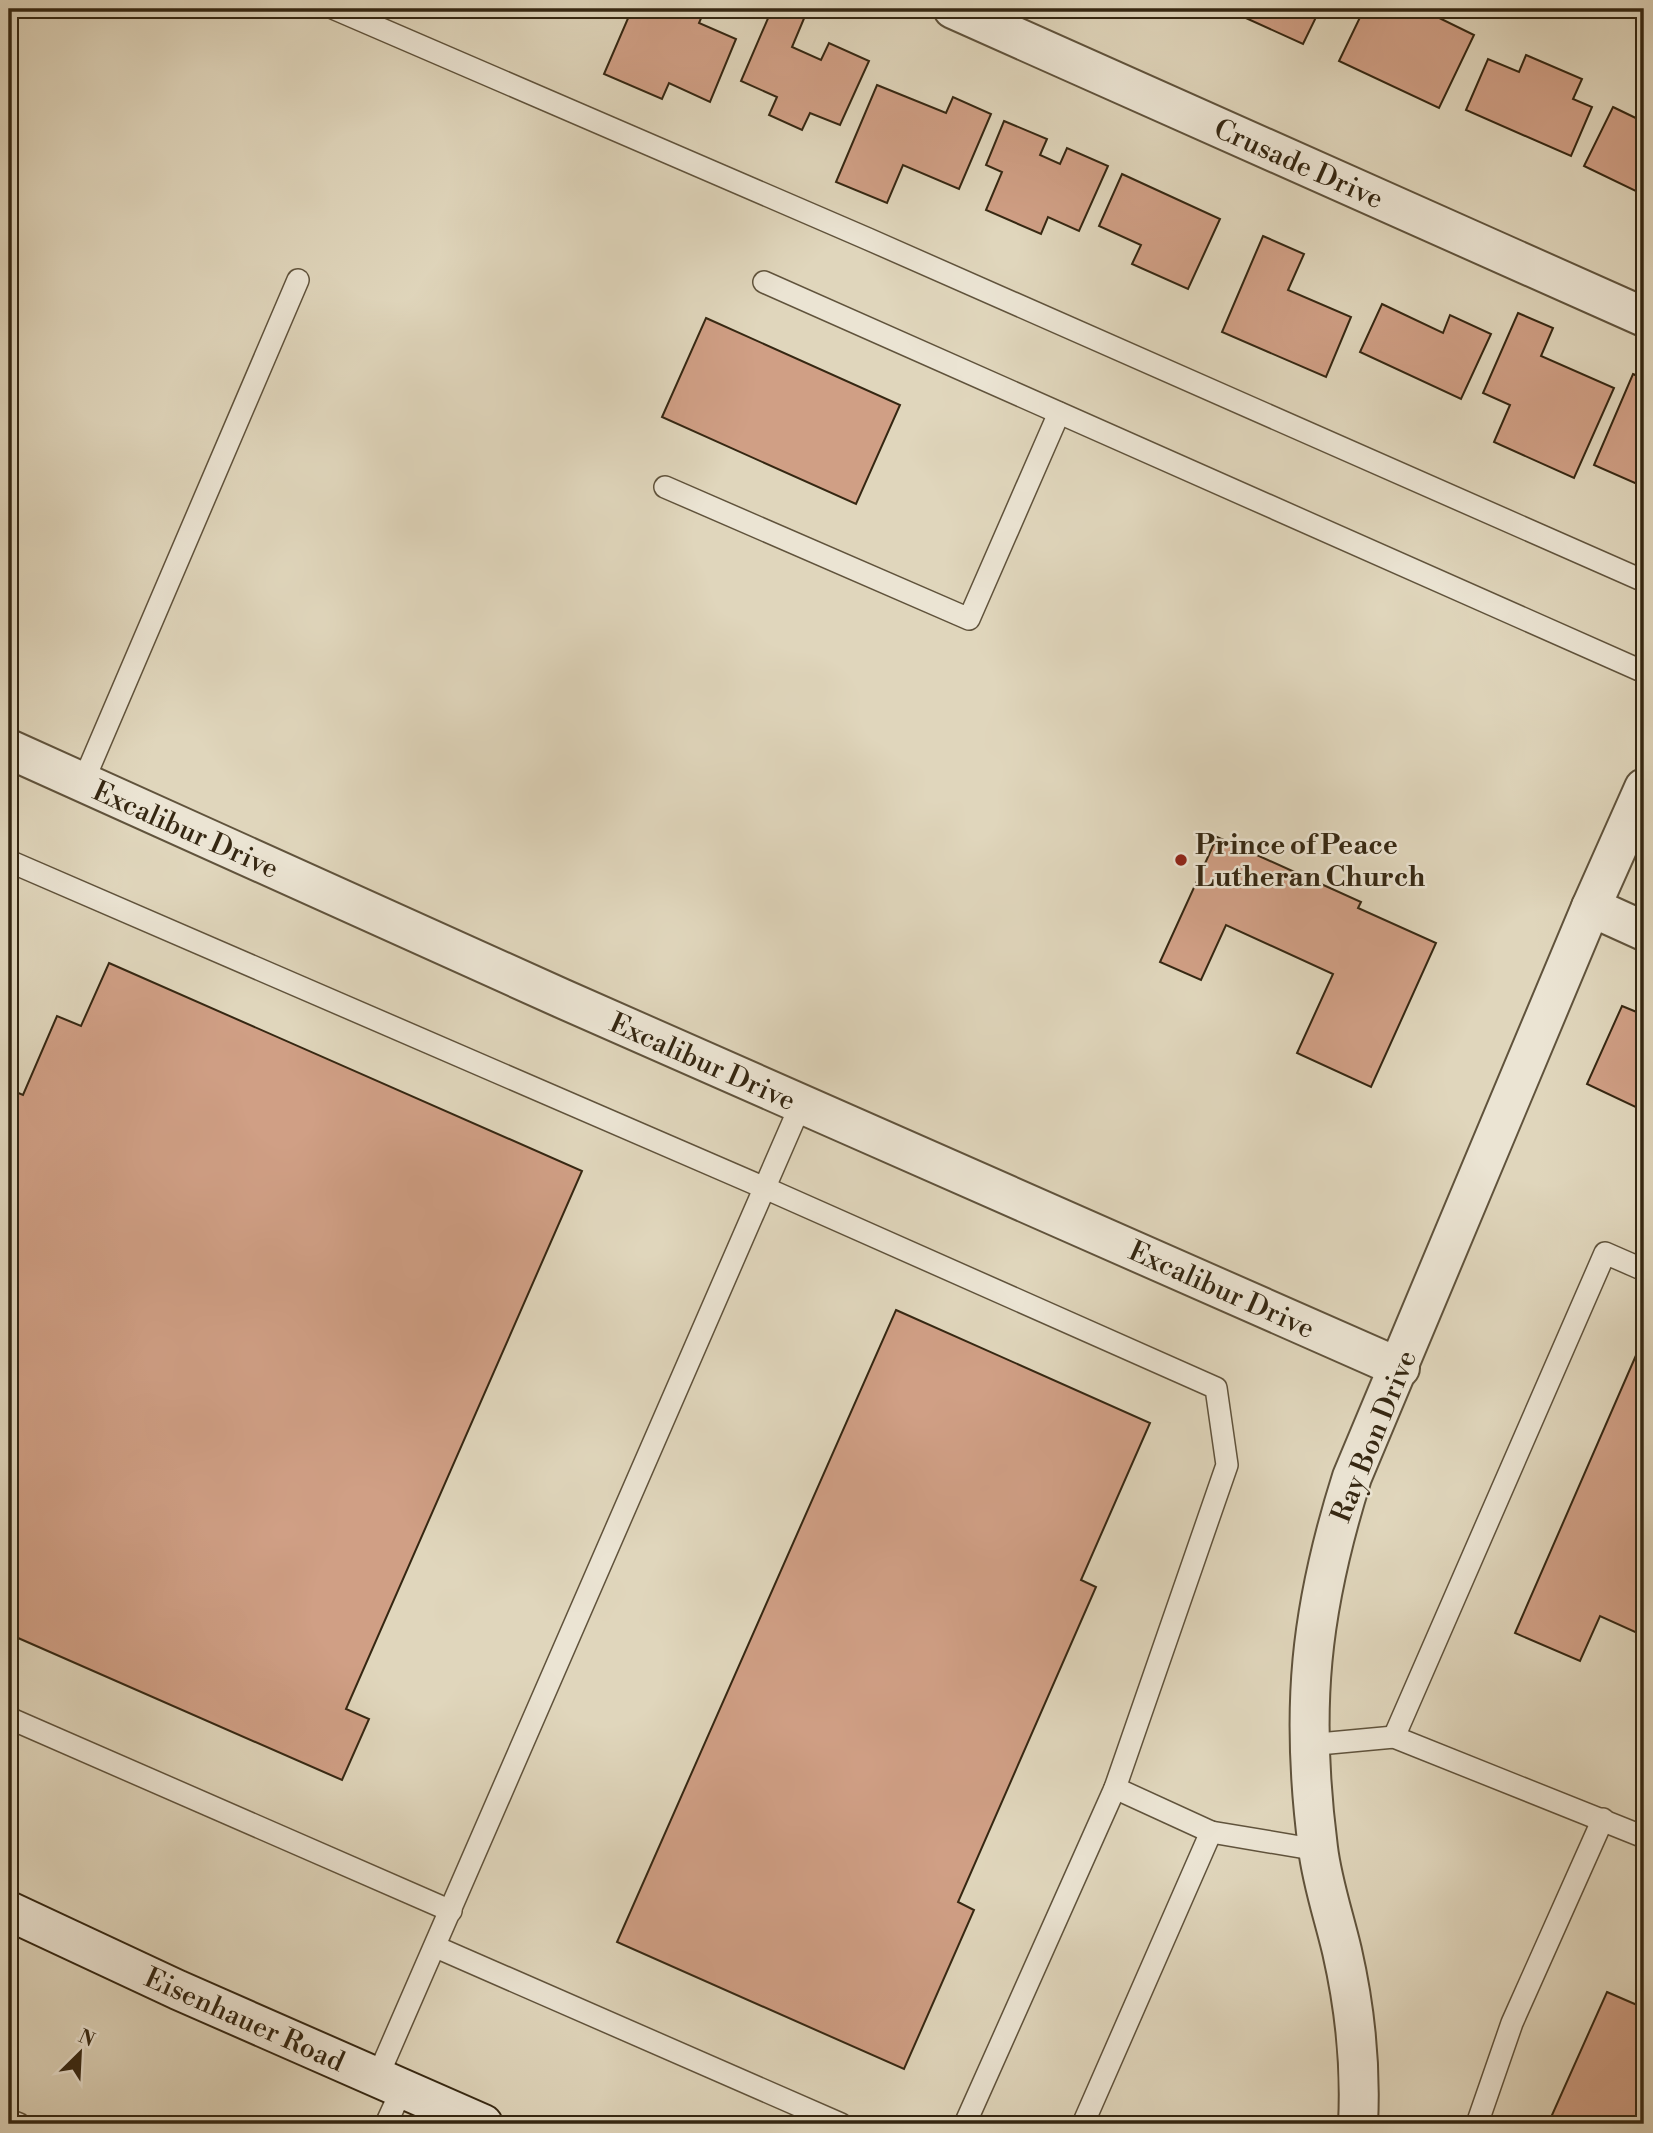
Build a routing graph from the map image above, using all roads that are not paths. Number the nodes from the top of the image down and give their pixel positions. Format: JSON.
{"nodes":[{"id":1,"x":335,"y":9,"type":"edge"},
{"id":2,"x":953,"y":9,"type":"edge"},
{"id":3,"x":298,"y":280,"type":"dead end"},
{"id":4,"x":764,"y":282,"type":"dead end"},
{"id":5,"x":1644,"y":317,"type":"edge"},
{"id":6,"x":1059,"y":413,"type":"junction"},
{"id":7,"x":665,"y":487,"type":"dead end"},
{"id":8,"x":1644,"y":581,"type":"edge"},
{"id":9,"x":1644,"y":672,"type":"edge"},
{"id":10,"x":9,"y":749,"type":"edge"},
{"id":11,"x":83,"y":782,"type":"junction"},
{"id":12,"x":1644,"y":788,"type":"edge"},
{"id":13,"x":9,"y":861,"type":"edge"},
{"id":14,"x":1591,"y":907,"type":"junction"},
{"id":15,"x":1644,"y":931,"type":"edge"},
{"id":16,"x":801,"y":1104,"type":"junction"},
{"id":17,"x":765,"y":1188,"type":"junction"},
{"id":18,"x":1644,"y":1270,"type":"edge"},
{"id":19,"x":1400,"y":1368,"type":"junction"},
{"id":20,"x":9,"y":1718,"type":"edge"},
{"id":21,"x":1394,"y":1737,"type":"junction"},
{"id":22,"x":1308,"y":1745,"type":"junction"},
{"id":23,"x":1115,"y":1788,"type":"junction"},
{"id":24,"x":1603,"y":1819,"type":"junction"},
{"id":25,"x":1211,"y":1832,"type":"junction"},
{"id":26,"x":1644,"y":1837,"type":"edge"},
{"id":27,"x":1318,"y":1850,"type":"junction"},
{"id":28,"x":9,"y":1911,"type":"edge"},
{"id":29,"x":451,"y":1911,"type":"junction"},
{"id":30,"x":436,"y":1947,"type":"junction"},
{"id":31,"x":389,"y":2083,"type":"junction"},
{"id":32,"x":9,"y":2120,"type":"edge"},
{"id":33,"x":19,"y":2124,"type":"edge"},
{"id":34,"x":386,"y":2124,"type":"edge"},
{"id":35,"x":483,"y":2124,"type":"edge"},
{"id":36,"x":841,"y":2124,"type":"edge"},
{"id":37,"x":965,"y":2124,"type":"edge"},
{"id":38,"x":1083,"y":2124,"type":"edge"},
{"id":39,"x":1358,"y":2124,"type":"edge"},
{"id":40,"x":1477,"y":2124,"type":"edge"}],
"edges":[{"from":1,"to":8,"type":"lane"},
{"from":2,"to":5,"type":"street","name":"Crusade Drive"},
{"from":3,"to":11,"type":"lane"},
{"from":4,"to":6,"type":"lane"},
{"from":6,"to":7,"type":"lane"},
{"from":6,"to":9,"type":"lane"},
{"from":10,"to":11,"type":"street","name":"Excalibur Drive"},
{"from":11,"to":16,"type":"street","name":"Excalibur Drive"},
{"from":12,"to":14,"type":"street","name":"Ray Bon Drive"},
{"from":13,"to":17,"type":"lane"},
{"from":14,"to":15,"type":"street"},
{"from":14,"to":19,"type":"street","name":"Ray Bon Drive"},
{"from":16,"to":17,"type":"lane"},
{"from":16,"to":19,"type":"street","name":"Excalibur Drive"},
{"from":17,"to":23,"type":"lane"},
{"from":17,"to":29,"type":"lane"},
{"from":18,"to":21,"type":"lane"},
{"from":19,"to":22,"type":"street","name":"Ray Bon Drive"},
{"from":20,"to":29,"type":"lane"},
{"from":21,"to":22,"type":"lane"},
{"from":21,"to":24,"type":"lane"},
{"from":22,"to":27,"type":"street","name":"Ray Bon Drive"},
{"from":23,"to":25,"type":"lane"},
{"from":23,"to":37,"type":"lane"},
{"from":24,"to":26,"type":"lane"},
{"from":24,"to":40,"type":"lane"},
{"from":25,"to":27,"type":"lane"},
{"from":25,"to":38,"type":"lane"},
{"from":27,"to":39,"type":"street","name":"Ray Bon Drive"},
{"from":28,"to":31,"type":"street","name":"Eisenhauer Road"},
{"from":29,"to":30,"type":"lane"},
{"from":30,"to":31,"type":"lane"},
{"from":30,"to":36,"type":"lane"},
{"from":31,"to":34,"type":"lane"},
{"from":31,"to":35,"type":"street","name":"Eisenhauer Road"},
{"from":32,"to":33,"type":"lane"}]}
